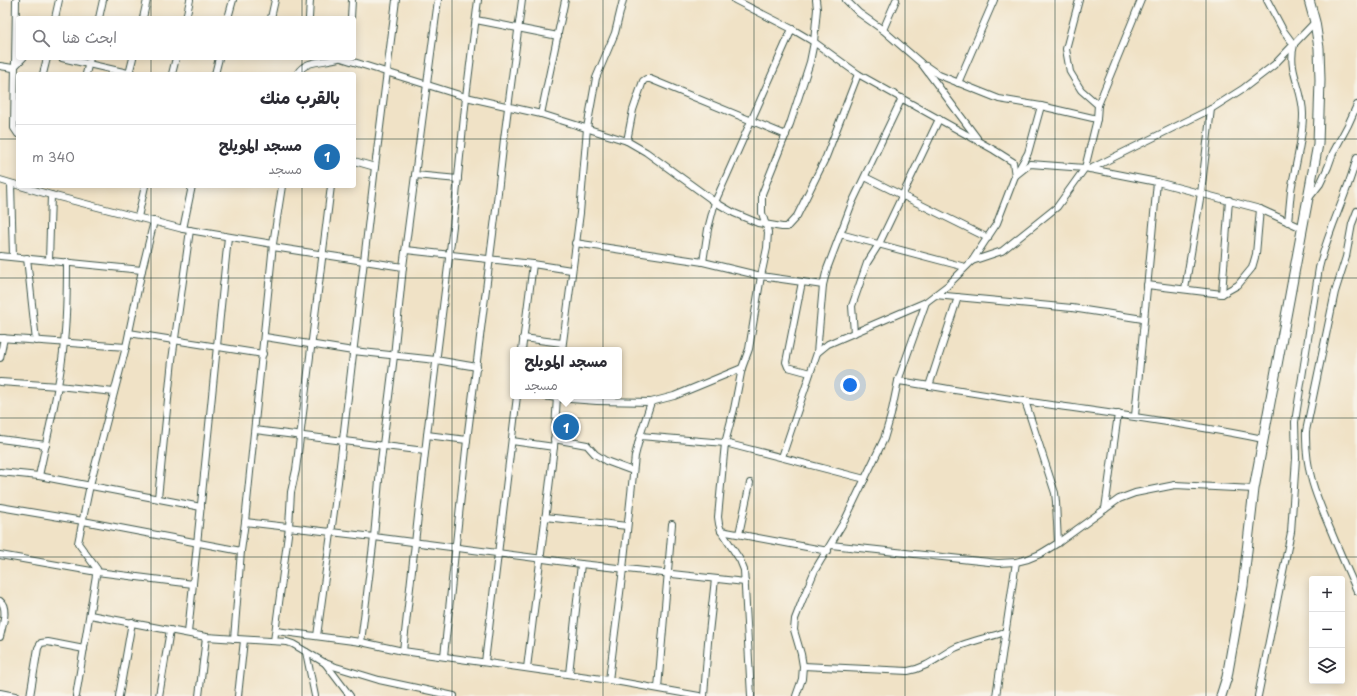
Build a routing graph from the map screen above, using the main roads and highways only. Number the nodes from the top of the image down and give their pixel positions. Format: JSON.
{"nodes":[{"id":1,"x":1309,"y":0,"type":"edge"},
{"id":2,"x":1221,"y":696,"type":"edge"}],
"edges":[{"from":1,"to":2,"type":"main road"}]}
